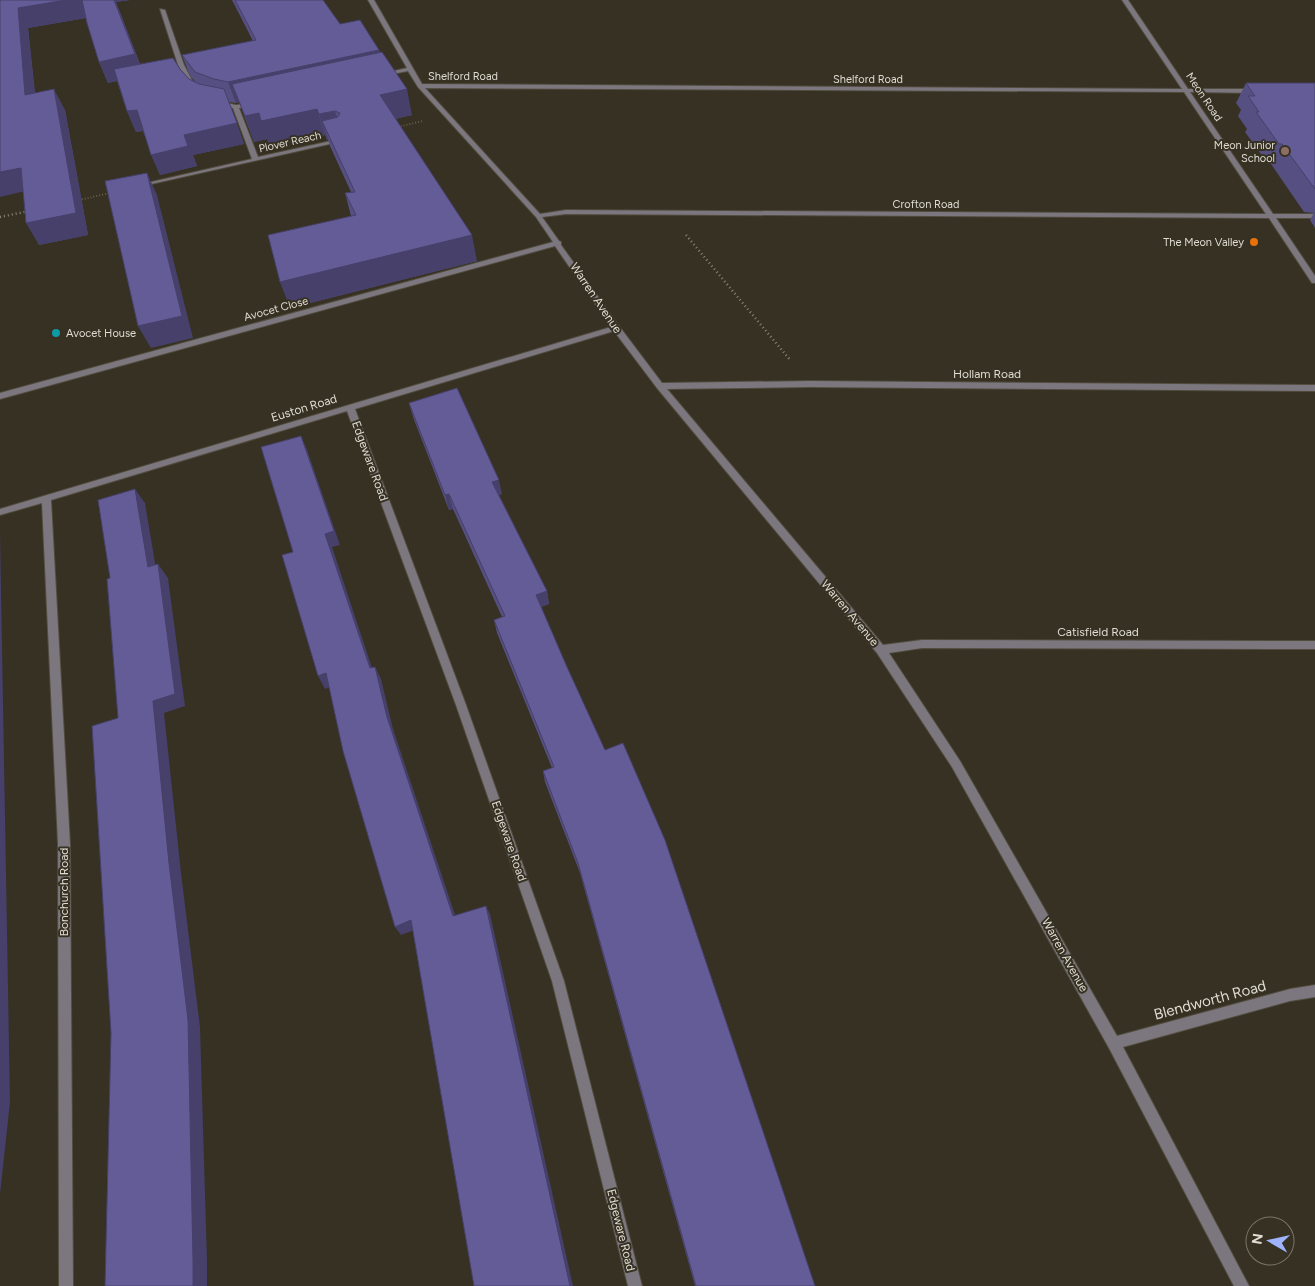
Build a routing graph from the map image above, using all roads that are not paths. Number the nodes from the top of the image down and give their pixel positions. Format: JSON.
{"nodes":[{"id":1,"x":371,"y":0,"type":"edge"},
{"id":2,"x":1125,"y":0,"type":"edge"},
{"id":3,"x":162,"y":10,"type":"dead end"},
{"id":4,"x":409,"y":69,"type":"junction"},
{"id":5,"x":380,"y":75,"type":"edge"},
{"id":6,"x":420,"y":86,"type":"junction"},
{"id":7,"x":1187,"y":90,"type":"junction"},
{"id":8,"x":1266,"y":91,"type":"edge"},
{"id":9,"x":197,"y":93,"type":"edge"},
{"id":10,"x":213,"y":102,"type":"edge"},
{"id":11,"x":255,"y":103,"type":"edge"},
{"id":12,"x":236,"y":108,"type":"junction"},
{"id":13,"x":342,"y":140,"type":"edge"},
{"id":14,"x":256,"y":160,"type":"junction"},
{"id":15,"x":110,"y":193,"type":"edge"},
{"id":16,"x":1270,"y":215,"type":"junction"},
{"id":17,"x":538,"y":216,"type":"junction"},
{"id":18,"x":1315,"y":216,"type":"edge"},
{"id":19,"x":559,"y":243,"type":"junction"},
{"id":20,"x":1315,"y":281,"type":"edge"},
{"id":21,"x":616,"y":328,"type":"junction"},
{"id":22,"x":660,"y":386,"type":"junction"},
{"id":23,"x":1315,"y":388,"type":"edge"},
{"id":24,"x":0,"y":396,"type":"edge"},
{"id":25,"x":350,"y":407,"type":"junction"},
{"id":26,"x":46,"y":499,"type":"junction"},
{"id":27,"x":0,"y":512,"type":"edge"},
{"id":28,"x":1315,"y":645,"type":"edge"},
{"id":29,"x":881,"y":650,"type":"junction"},
{"id":30,"x":1315,"y":991,"type":"edge"},
{"id":31,"x":1114,"y":1043,"type":"junction"},
{"id":32,"x":66,"y":1286,"type":"edge"},
{"id":33,"x":635,"y":1286,"type":"edge"},
{"id":34,"x":1242,"y":1286,"type":"edge"}],
"edges":[{"from":1,"to":4,"type":"street","name":"Warren Avenue"},
{"from":2,"to":7,"type":"street","name":"Meon Road"},
{"from":3,"to":9,"type":"street"},
{"from":4,"to":5,"type":"street"},
{"from":4,"to":6,"type":"street","name":"Warren Avenue"},
{"from":6,"to":7,"type":"street","name":"Shelford Road"},
{"from":6,"to":17,"type":"street","name":"Warren Avenue"},
{"from":7,"to":8,"type":"street","name":"Shelford Road"},
{"from":7,"to":16,"type":"street","name":"Meon Road"},
{"from":10,"to":12,"type":"street"},
{"from":11,"to":12,"type":"street"},
{"from":12,"to":14,"type":"street","name":"Plover Reach"},
{"from":13,"to":14,"type":"street","name":"Plover Reach"},
{"from":14,"to":15,"type":"street","name":"Plover Reach"},
{"from":16,"to":17,"type":"street","name":"Crofton Road"},
{"from":16,"to":18,"type":"street","name":"Crofton Road"},
{"from":16,"to":20,"type":"street","name":"Meon Road"},
{"from":17,"to":19,"type":"street","name":"Warren Avenue"},
{"from":19,"to":21,"type":"street","name":"Warren Avenue"},
{"from":19,"to":24,"type":"street","name":"Avocet Close"},
{"from":21,"to":22,"type":"street","name":"Warren Avenue"},
{"from":21,"to":25,"type":"street","name":"Euston Road"},
{"from":22,"to":23,"type":"street","name":"Hollam Road"},
{"from":22,"to":29,"type":"street","name":"Warren Avenue"},
{"from":25,"to":26,"type":"street","name":"Euston Road"},
{"from":25,"to":33,"type":"street","name":"Edgeware Road"},
{"from":26,"to":27,"type":"street","name":"Euston Road"},
{"from":26,"to":32,"type":"street","name":"Bonchurch Road"},
{"from":28,"to":29,"type":"street","name":"Catisfield Road"},
{"from":29,"to":31,"type":"street","name":"Warren Avenue"},
{"from":30,"to":31,"type":"street","name":"Blendworth Road"},
{"from":31,"to":34,"type":"street","name":"Warren Avenue"}]}
